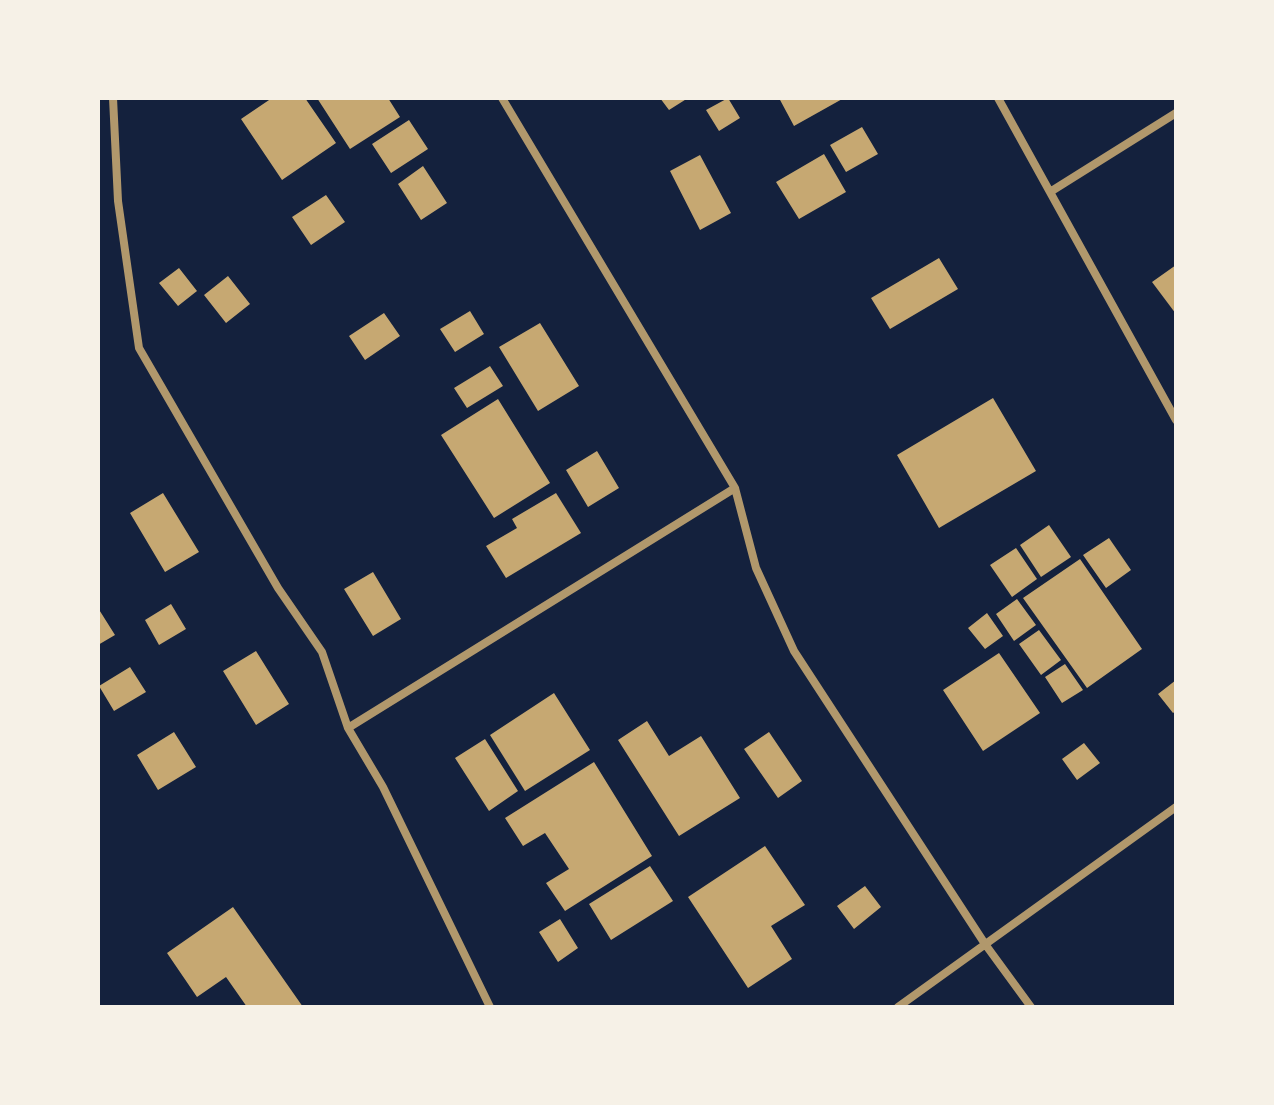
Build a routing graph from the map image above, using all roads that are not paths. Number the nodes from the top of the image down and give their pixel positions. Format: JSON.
{"nodes":[{"id":1,"x":113,"y":98,"type":"edge"},
{"id":2,"x":502,"y":98,"type":"edge"},
{"id":3,"x":998,"y":98,"type":"edge"},
{"id":4,"x":1176,"y":113,"type":"edge"},
{"id":5,"x":1050,"y":192,"type":"junction"},
{"id":6,"x":1176,"y":420,"type":"edge"},
{"id":7,"x":735,"y":488,"type":"junction"},
{"id":8,"x":348,"y":728,"type":"junction"},
{"id":9,"x":1176,"y":807,"type":"edge"},
{"id":10,"x":985,"y":944,"type":"junction"},
{"id":11,"x":490,"y":1007,"type":"edge"},
{"id":12,"x":898,"y":1007,"type":"edge"},
{"id":13,"x":1031,"y":1007,"type":"edge"}],
"edges":[{"from":1,"to":8,"type":"street"},
{"from":2,"to":7,"type":"street"},
{"from":3,"to":5,"type":"street"},
{"from":4,"to":5,"type":"street"},
{"from":5,"to":6,"type":"street"},
{"from":7,"to":8,"type":"street"},
{"from":7,"to":10,"type":"street"},
{"from":8,"to":11,"type":"street"},
{"from":9,"to":10,"type":"street"},
{"from":10,"to":12,"type":"street"},
{"from":10,"to":13,"type":"street"}]}
